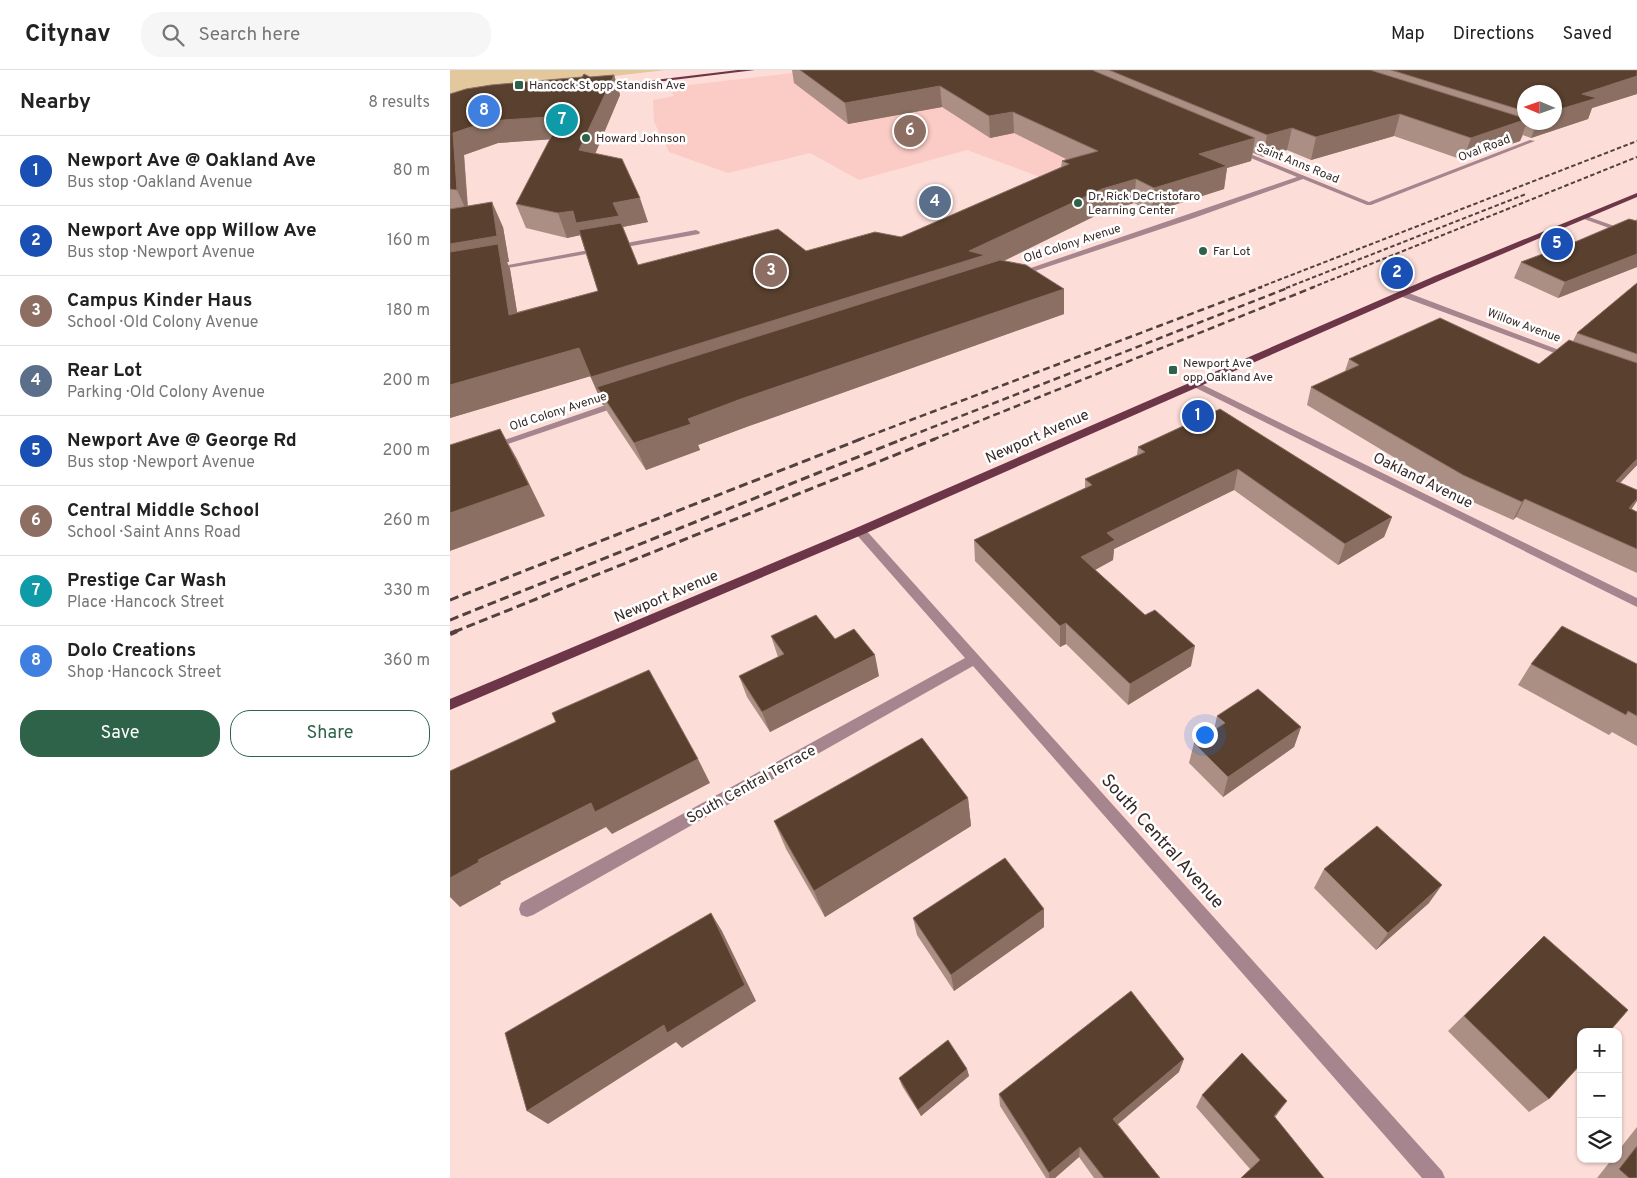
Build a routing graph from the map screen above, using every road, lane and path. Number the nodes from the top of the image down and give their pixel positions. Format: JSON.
{"nodes":[{"id":1,"x":752,"y":70,"type":"edge"},
{"id":2,"x":593,"y":87,"type":"edge"},
{"id":3,"x":1523,"y":138,"type":"edge"},
{"id":4,"x":1229,"y":147,"type":"edge"},
{"id":5,"x":1301,"y":178,"type":"junction"},
{"id":6,"x":1637,"y":195,"type":"edge"},
{"id":7,"x":1369,"y":204,"type":"joint"},
{"id":8,"x":1586,"y":218,"type":"junction"},
{"id":9,"x":696,"y":232,"type":"dead end"},
{"id":10,"x":1637,"y":236,"type":"edge"},
{"id":11,"x":480,"y":271,"type":"edge"},
{"id":12,"x":1009,"y":276,"type":"edge"},
{"id":13,"x":1403,"y":294,"type":"junction"},
{"id":14,"x":1581,"y":359,"type":"edge"},
{"id":15,"x":1195,"y":384,"type":"junction"},
{"id":16,"x":634,"y":399,"type":"edge"},
{"id":17,"x":487,"y":448,"type":"edge"},
{"id":18,"x":860,"y":530,"type":"junction"},
{"id":19,"x":1637,"y":604,"type":"edge"},
{"id":20,"x":975,"y":659,"type":"junction"},
{"id":21,"x":450,"y":705,"type":"edge"},
{"id":22,"x":527,"y":909,"type":"dead end"},
{"id":23,"x":1435,"y":1178,"type":"edge"}],
"edges":[{"from":1,"to":2,"type":"main road"},
{"from":3,"to":7,"type":"street","name":"Oval Road"},
{"from":4,"to":5,"type":"street","name":"Saint Anns Road"},
{"from":5,"to":7,"type":"street","name":"Saint Anns Road"},
{"from":5,"to":12,"type":"street","name":"Old Colony Avenue"},
{"from":6,"to":8,"type":"main road","name":"Newport Avenue"},
{"from":8,"to":10,"type":"street"},
{"from":8,"to":13,"type":"main road","name":"Newport Avenue"},
{"from":9,"to":11,"type":"street"},
{"from":13,"to":14,"type":"street","name":"Willow Avenue"},
{"from":13,"to":15,"type":"main road","name":"Newport Avenue"},
{"from":15,"to":18,"type":"main road","name":"Newport Avenue"},
{"from":15,"to":19,"type":"street","name":"Oakland Avenue"},
{"from":16,"to":17,"type":"street","name":"Old Colony Avenue"},
{"from":18,"to":20,"type":"street","name":"South Central Avenue"},
{"from":18,"to":21,"type":"main road","name":"Newport Avenue"},
{"from":20,"to":22,"type":"street","name":"South Central Terrace"},
{"from":20,"to":23,"type":"street","name":"South Central Avenue"}]}
